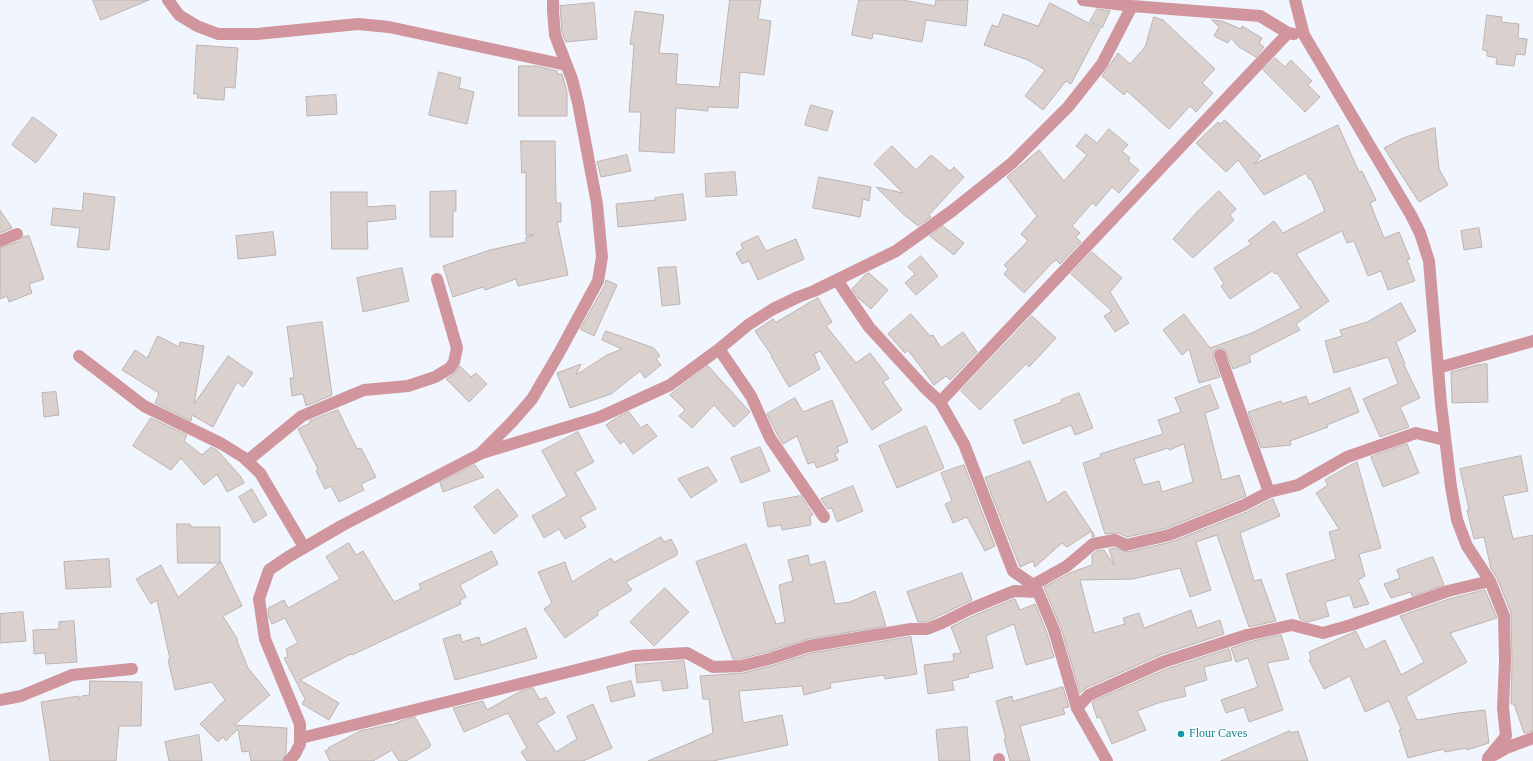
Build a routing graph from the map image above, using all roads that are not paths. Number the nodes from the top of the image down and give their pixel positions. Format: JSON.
{"nodes":[{"id":1,"x":168,"y":0,"type":"edge"},
{"id":2,"x":553,"y":0,"type":"edge"},
{"id":3,"x":1083,"y":0,"type":"edge"},
{"id":4,"x":1295,"y":0,"type":"edge"},
{"id":5,"x":1132,"y":6,"type":"junction"},
{"id":6,"x":1288,"y":33,"type":"junction"},
{"id":7,"x":1304,"y":35,"type":"junction"},
{"id":8,"x":566,"y":65,"type":"junction"},
{"id":9,"x":17,"y":234,"type":"dead end"},
{"id":10,"x":0,"y":241,"type":"edge"},
{"id":11,"x":437,"y":278,"type":"dead end"},
{"id":12,"x":837,"y":280,"type":"junction"},
{"id":13,"x":1533,"y":341,"type":"edge"},
{"id":14,"x":719,"y":349,"type":"junction"},
{"id":15,"x":1220,"y":355,"type":"dead end"},
{"id":16,"x":79,"y":356,"type":"dead end"},
{"id":17,"x":1438,"y":368,"type":"junction"},
{"id":18,"x":940,"y":402,"type":"junction"},
{"id":19,"x":1445,"y":440,"type":"junction"},
{"id":20,"x":480,"y":454,"type":"junction"},
{"id":21,"x":247,"y":461,"type":"junction"},
{"id":22,"x":1269,"y":492,"type":"junction"},
{"id":23,"x":824,"y":517,"type":"dead end"},
{"id":24,"x":304,"y":547,"type":"junction"},
{"id":25,"x":1490,"y":581,"type":"junction"},
{"id":26,"x":1036,"y":589,"type":"junction"},
{"id":27,"x":132,"y":669,"type":"dead end"},
{"id":28,"x":0,"y":700,"type":"edge"},
{"id":29,"x":1076,"y":708,"type":"junction"},
{"id":30,"x":300,"y":738,"type":"junction"},
{"id":31,"x":1533,"y":738,"type":"edge"},
{"id":32,"x":1488,"y":760,"type":"edge"},
{"id":33,"x":289,"y":761,"type":"edge"},
{"id":34,"x":1107,"y":761,"type":"edge"}],
"edges":[{"from":1,"to":8,"type":"street"},
{"from":2,"to":8,"type":"street"},
{"from":3,"to":5,"type":"street"},
{"from":4,"to":7,"type":"street"},
{"from":5,"to":6,"type":"street"},
{"from":5,"to":12,"type":"street"},
{"from":6,"to":7,"type":"street"},
{"from":6,"to":18,"type":"street"},
{"from":7,"to":17,"type":"street"},
{"from":8,"to":20,"type":"street"},
{"from":9,"to":10,"type":"street"},
{"from":11,"to":21,"type":"street"},
{"from":12,"to":14,"type":"street"},
{"from":12,"to":18,"type":"street"},
{"from":13,"to":17,"type":"street"},
{"from":14,"to":20,"type":"street"},
{"from":14,"to":23,"type":"street"},
{"from":15,"to":22,"type":"street"},
{"from":16,"to":21,"type":"street"},
{"from":17,"to":19,"type":"street"},
{"from":18,"to":26,"type":"street"},
{"from":19,"to":22,"type":"street"},
{"from":19,"to":25,"type":"street"},
{"from":20,"to":24,"type":"street"},
{"from":21,"to":24,"type":"street"},
{"from":22,"to":26,"type":"street"},
{"from":24,"to":30,"type":"street"},
{"from":25,"to":29,"type":"street"},
{"from":25,"to":32,"type":"street"},
{"from":26,"to":29,"type":"street"},
{"from":26,"to":30,"type":"street"},
{"from":27,"to":28,"type":"street"},
{"from":29,"to":34,"type":"street"},
{"from":30,"to":33,"type":"street"},
{"from":31,"to":32,"type":"street"}]}
